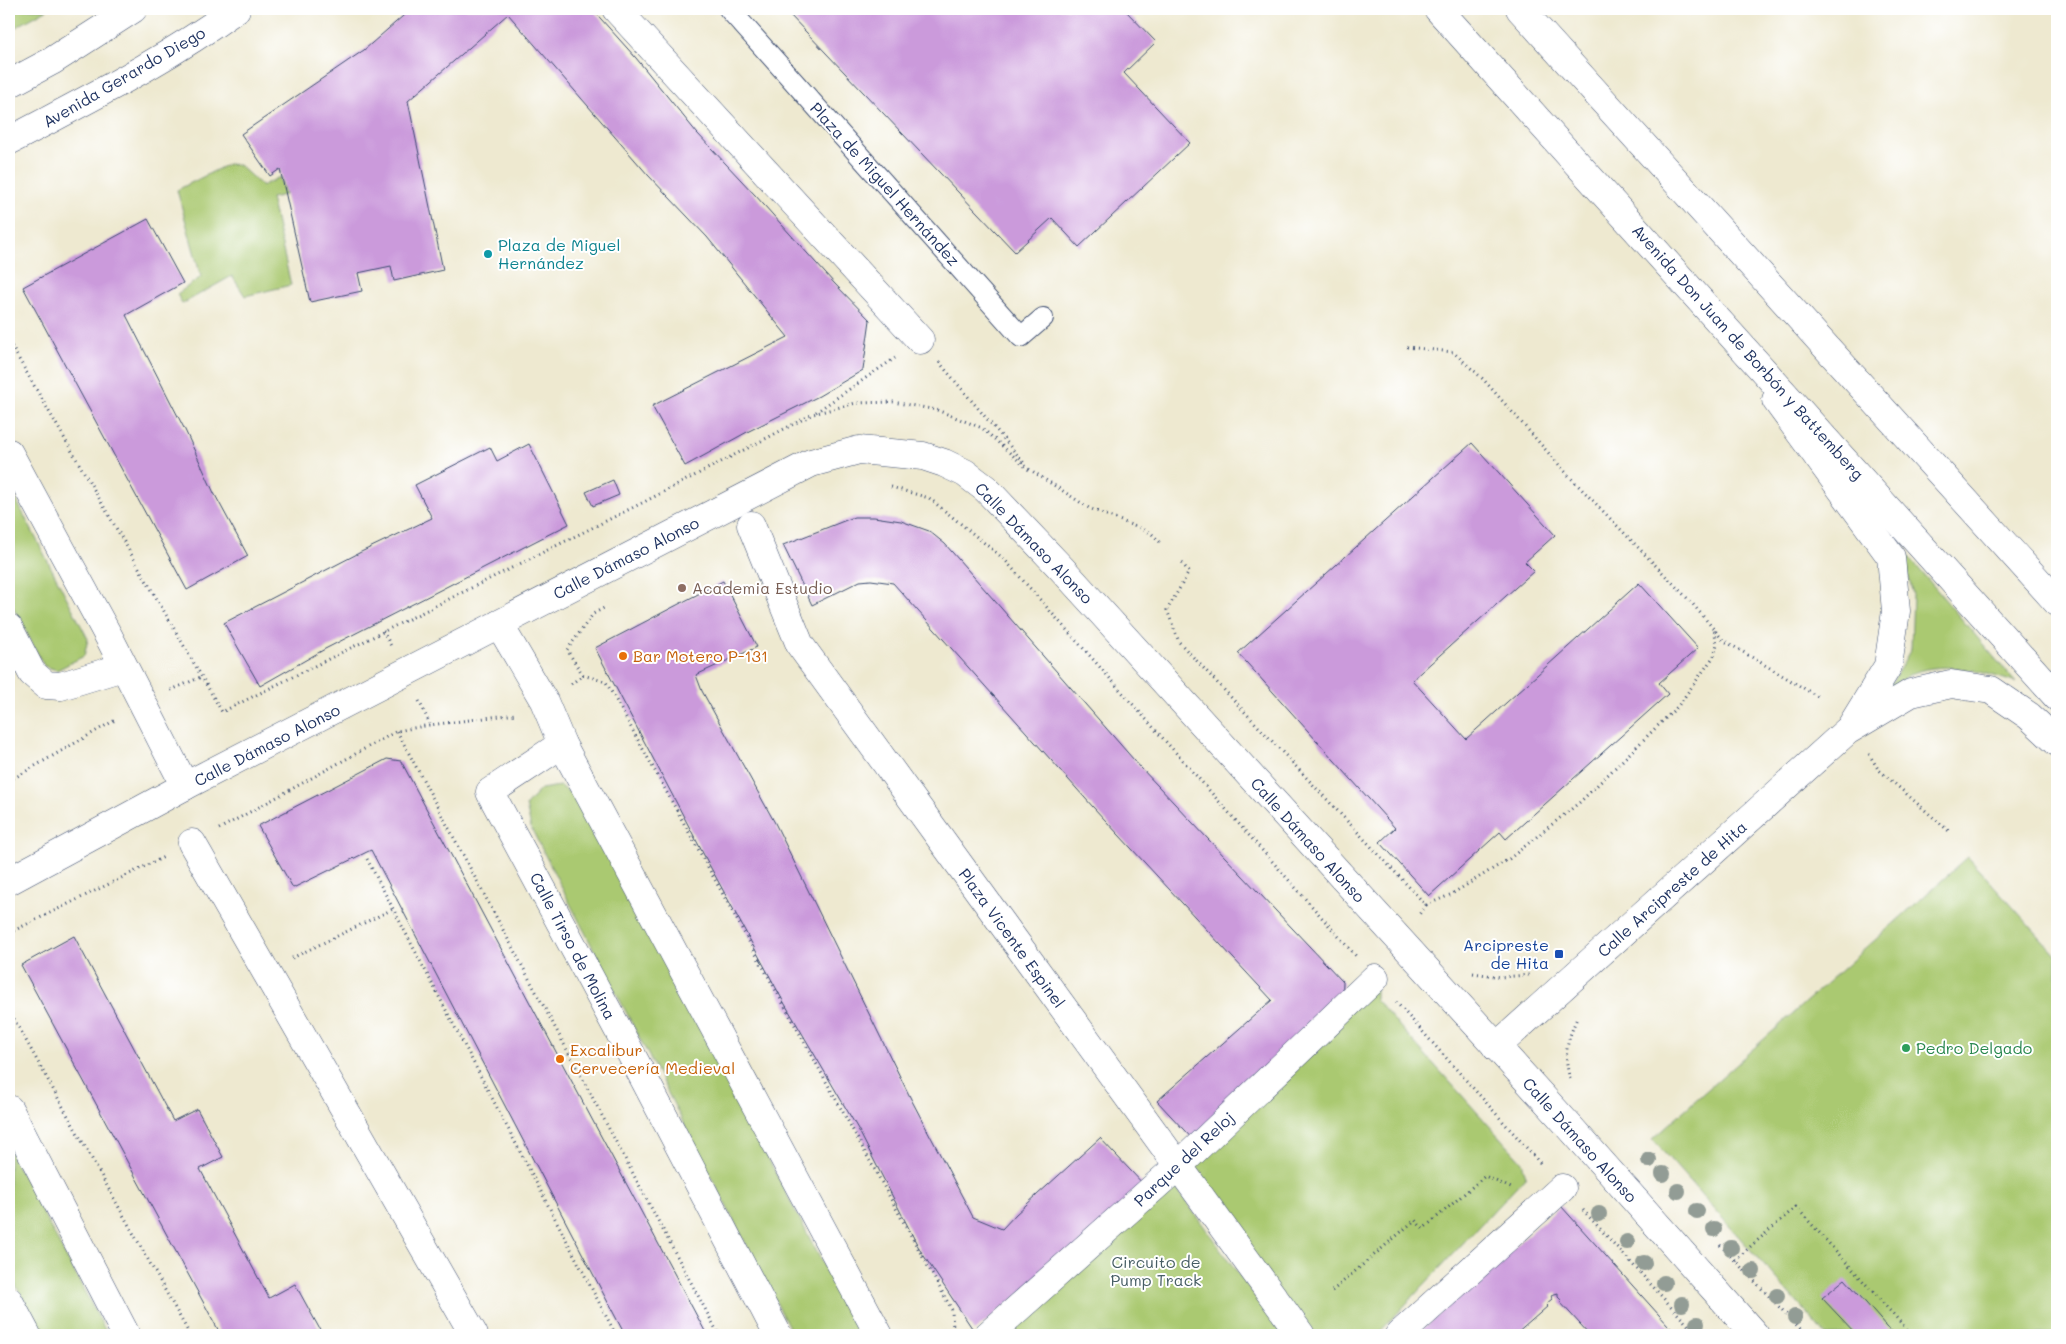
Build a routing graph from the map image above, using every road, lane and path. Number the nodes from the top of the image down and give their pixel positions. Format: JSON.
{"nodes":[{"id":1,"x":133,"y":9,"type":"edge"},
{"id":2,"x":236,"y":9,"type":"edge"},
{"id":3,"x":616,"y":9,"type":"edge"},
{"id":4,"x":729,"y":9,"type":"edge"},
{"id":5,"x":1438,"y":9,"type":"edge"},
{"id":6,"x":1520,"y":9,"type":"edge"},
{"id":7,"x":52,"y":61,"type":"junction"},
{"id":8,"x":9,"y":68,"type":"edge"},
{"id":9,"x":9,"y":84,"type":"edge"},
{"id":10,"x":9,"y":141,"type":"edge"},
{"id":11,"x":1708,"y":308,"type":"junction"},
{"id":12,"x":1043,"y":318,"type":"dead end"},
{"id":13,"x":920,"y":340,"type":"junction"},
{"id":14,"x":9,"y":342,"type":"edge"},
{"id":15,"x":1407,"y":347,"type":"dead end"},
{"id":16,"x":813,"y":414,"type":"junction"},
{"id":17,"x":9,"y":453,"type":"edge"},
{"id":18,"x":1030,"y":470,"type":"junction"},
{"id":19,"x":883,"y":484,"type":"dead end"},
{"id":20,"x":751,"y":525,"type":"dead end"},
{"id":21,"x":1161,"y":543,"type":"dead end"},
{"id":22,"x":1182,"y":563,"type":"dead end"},
{"id":23,"x":2057,"y":602,"type":"edge"},
{"id":24,"x":609,"y":605,"type":"dead end"},
{"id":25,"x":499,"y":624,"type":"junction"},
{"id":26,"x":9,"y":628,"type":"edge"},
{"id":27,"x":1714,"y":628,"type":"junction"},
{"id":28,"x":123,"y":667,"type":"junction"},
{"id":29,"x":583,"y":675,"type":"junction"},
{"id":30,"x":201,"y":677,"type":"junction"},
{"id":31,"x":564,"y":688,"type":"dead end"},
{"id":32,"x":169,"y":691,"type":"dead end"},
{"id":33,"x":2057,"y":697,"type":"edge"},
{"id":34,"x":1820,"y":698,"type":"dead end"},
{"id":35,"x":418,"y":700,"type":"dead end"},
{"id":36,"x":524,"y":712,"type":"dead end"},
{"id":37,"x":124,"y":714,"type":"dead end"},
{"id":38,"x":430,"y":725,"type":"junction"},
{"id":39,"x":1848,"y":731,"type":"junction"},
{"id":40,"x":397,"y":732,"type":"junction"},
{"id":41,"x":2057,"y":742,"type":"edge"},
{"id":42,"x":562,"y":744,"type":"junction"},
{"id":43,"x":1866,"y":751,"type":"dead end"},
{"id":44,"x":9,"y":781,"type":"edge"},
{"id":45,"x":185,"y":786,"type":"junction"},
{"id":46,"x":1951,"y":833,"type":"dead end"},
{"id":47,"x":192,"y":843,"type":"junction"},
{"id":48,"x":367,"y":859,"type":"dead end"},
{"id":49,"x":9,"y":881,"type":"edge"},
{"id":50,"x":1426,"y":905,"type":"junction"},
{"id":51,"x":393,"y":909,"type":"junction"},
{"id":52,"x":1416,"y":917,"type":"dead end"},
{"id":53,"x":9,"y":933,"type":"edge"},
{"id":54,"x":265,"y":971,"type":"junction"},
{"id":55,"x":1468,"y":973,"type":"dead end"},
{"id":56,"x":1375,"y":978,"type":"junction"},
{"id":57,"x":1562,"y":987,"type":"junction"},
{"id":58,"x":9,"y":1010,"type":"edge"},
{"id":59,"x":1496,"y":1047,"type":"junction"},
{"id":60,"x":1576,"y":1086,"type":"dead end"},
{"id":61,"x":9,"y":1109,"type":"edge"},
{"id":62,"x":1178,"y":1166,"type":"junction"},
{"id":63,"x":1554,"y":1196,"type":"junction"},
{"id":64,"x":1735,"y":1260,"type":"dead end"},
{"id":65,"x":1332,"y":1291,"type":"dead end"},
{"id":66,"x":9,"y":1300,"type":"edge"},
{"id":67,"x":27,"y":1335,"type":"edge"},
{"id":68,"x":126,"y":1335,"type":"edge"},
{"id":69,"x":190,"y":1335,"type":"edge"},
{"id":70,"x":474,"y":1335,"type":"edge"},
{"id":71,"x":616,"y":1335,"type":"edge"},
{"id":72,"x":720,"y":1335,"type":"edge"},
{"id":73,"x":778,"y":1335,"type":"edge"},
{"id":74,"x":879,"y":1335,"type":"edge"},
{"id":75,"x":956,"y":1335,"type":"edge"},
{"id":76,"x":988,"y":1335,"type":"edge"},
{"id":77,"x":1301,"y":1335,"type":"edge"},
{"id":78,"x":1399,"y":1335,"type":"edge"},
{"id":79,"x":1697,"y":1335,"type":"edge"},
{"id":80,"x":1755,"y":1335,"type":"edge"},
{"id":81,"x":1912,"y":1335,"type":"edge"}],
"edges":[{"from":1,"to":7,"type":"street"},
{"from":2,"to":10,"type":"street","name":"Avenida Gerardo Diego"},
{"from":3,"to":13,"type":"street"},
{"from":4,"to":12,"type":"lane","name":"Plaza de Miguel Hernández"},
{"from":5,"to":11,"type":"street","name":"Avenida Don Juan de Borbón y Battemberg"},
{"from":6,"to":23,"type":"street"},
{"from":7,"to":8,"type":"street"},
{"from":7,"to":9,"type":"street"},
{"from":11,"to":33,"type":"street","name":"Avenida Don Juan de Borbón y Battemberg"},
{"from":11,"to":39,"type":"street","name":"Calle Arcipreste de Hita"},
{"from":13,"to":16,"type":"path"},
{"from":13,"to":18,"type":"path"},
{"from":14,"to":30,"type":"path"},
{"from":15,"to":27,"type":"path"},
{"from":16,"to":18,"type":"path"},
{"from":16,"to":30,"type":"path"},
{"from":17,"to":28,"type":"street"},
{"from":18,"to":21,"type":"path"},
{"from":19,"to":56,"type":"path"},
{"from":20,"to":62,"type":"street","name":"Plaza Vicente Espinel"},
{"from":22,"to":50,"type":"path"},
{"from":24,"to":29,"type":"path"},
{"from":25,"to":42,"type":"street"},
{"from":25,"to":45,"type":"street","name":"Calle Dámaso Alonso"},
{"from":25,"to":59,"type":"street","name":"Calle Dámaso Alonso"},
{"from":26,"to":28,"type":"street"},
{"from":27,"to":34,"type":"path"},
{"from":27,"to":50,"type":"path"},
{"from":28,"to":45,"type":"street"},
{"from":29,"to":31,"type":"path"},
{"from":29,"to":75,"type":"path"},
{"from":30,"to":32,"type":"path"},
{"from":35,"to":38,"type":"path"},
{"from":36,"to":38,"type":"path"},
{"from":37,"to":44,"type":"path"},
{"from":38,"to":40,"type":"path"},
{"from":39,"to":41,"type":"street","name":"Calle Arcipreste de Hita"},
{"from":39,"to":57,"type":"street","name":"Calle Arcipreste de Hita"},
{"from":40,"to":47,"type":"path"},
{"from":40,"to":72,"type":"path"},
{"from":42,"to":73,"type":"street","name":"Calle Tirso de Molina"},
{"from":42,"to":74,"type":"street"},
{"from":43,"to":46,"type":"path"},
{"from":45,"to":49,"type":"street","name":"Calle Dámaso Alonso"},
{"from":47,"to":53,"type":"path"},
{"from":47,"to":54,"type":"street"},
{"from":48,"to":51,"type":"path"},
{"from":50,"to":52,"type":"path"},
{"from":51,"to":54,"type":"path"},
{"from":51,"to":71,"type":"path"},
{"from":54,"to":70,"type":"street"},
{"from":55,"to":57,"type":"path"},
{"from":56,"to":62,"type":"street","name":"Parque del Reloj"},
{"from":56,"to":63,"type":"path"},
{"from":57,"to":59,"type":"street","name":"Calle Arcipreste de Hita"},
{"from":57,"to":60,"type":"path"},
{"from":58,"to":69,"type":"path"},
{"from":59,"to":80,"type":"street","name":"Calle Dámaso Alonso"},
{"from":61,"to":68,"type":"street"},
{"from":62,"to":76,"type":"street","name":"Parque del Reloj"},
{"from":62,"to":77,"type":"street","name":"Plaza Vicente Espinel"},
{"from":63,"to":65,"type":"path"},
{"from":63,"to":78,"type":"street"},
{"from":63,"to":79,"type":"path"},
{"from":64,"to":81,"type":"path"},
{"from":66,"to":67,"type":"street"}]}
